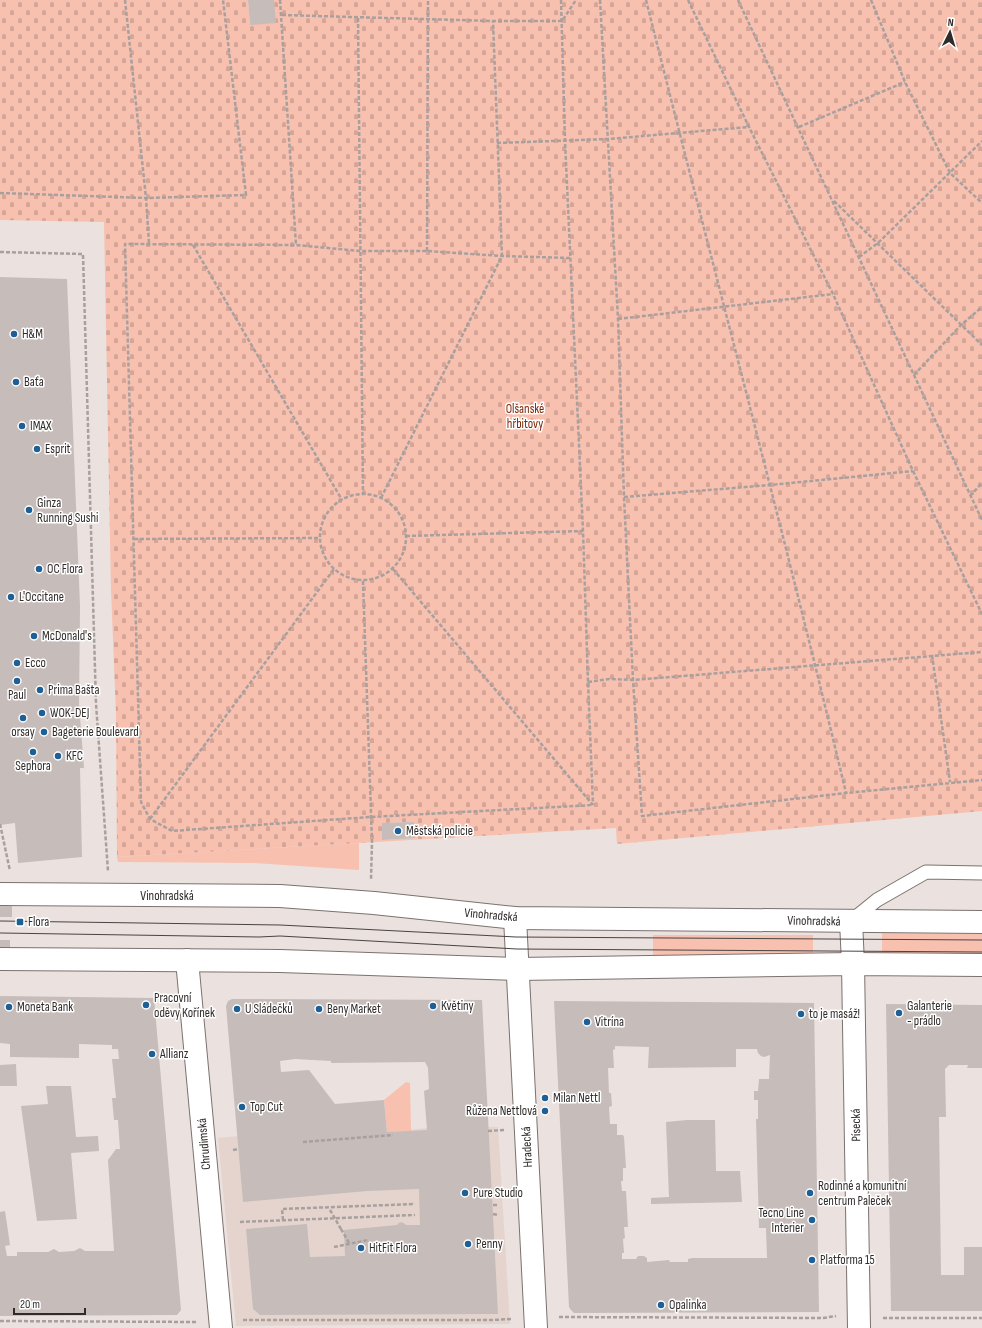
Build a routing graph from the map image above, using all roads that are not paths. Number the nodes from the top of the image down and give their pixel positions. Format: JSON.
{"nodes":[{"id":1,"x":982,"y":873,"type":"edge"},
{"id":2,"x":0,"y":894,"type":"edge"},
{"id":3,"x":515,"y":918,"type":"junction"},
{"id":4,"x":851,"y":921,"type":"junction"},
{"id":5,"x":982,"y":922,"type":"edge"},
{"id":6,"x":0,"y":959,"type":"edge"},
{"id":7,"x":186,"y":960,"type":"junction"},
{"id":8,"x":853,"y":964,"type":"junction"},
{"id":9,"x":982,"y":965,"type":"edge"},
{"id":10,"x":518,"y":968,"type":"junction"},
{"id":11,"x":859,"y":1321,"type":"edge"},
{"id":12,"x":536,"y":1323,"type":"edge"},
{"id":13,"x":220,"y":1324,"type":"edge"}],
"edges":[{"from":1,"to":4,"type":"lane"},
{"from":2,"to":3,"type":"main road","name":"Vinohradská"},
{"from":3,"to":4,"type":"main road","name":"Vinohradská"},
{"from":3,"to":10,"type":"main road","name":"Hradecká"},
{"from":4,"to":5,"type":"main road","name":"Vinohradská"},
{"from":4,"to":8,"type":"main road","name":"Písecká"},
{"from":6,"to":7,"type":"main road"},
{"from":7,"to":10,"type":"main road"},
{"from":7,"to":13,"type":"main road","name":"Chrudimská"},
{"from":8,"to":9,"type":"main road"},
{"from":8,"to":10,"type":"main road"},
{"from":8,"to":11,"type":"main road","name":"Písecká"},
{"from":10,"to":12,"type":"main road","name":"Hradecká"}]}
